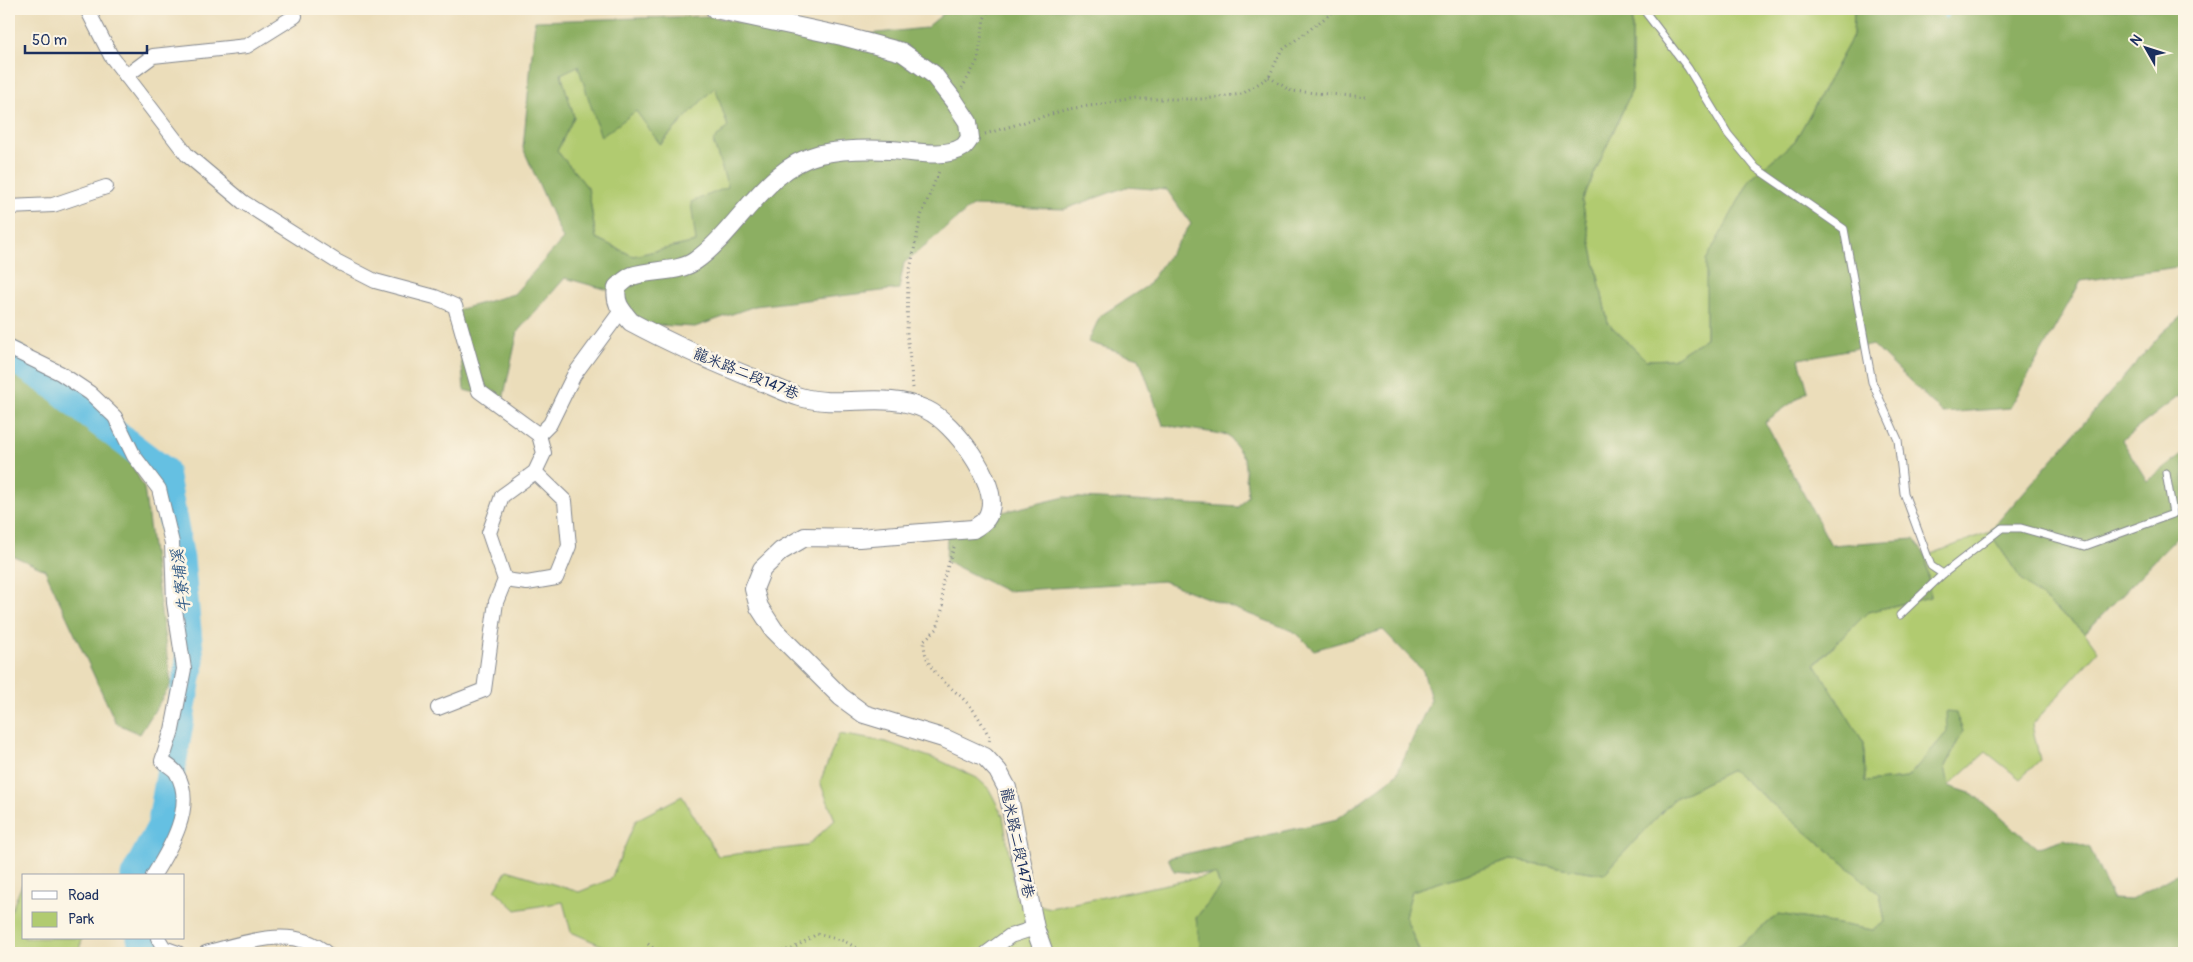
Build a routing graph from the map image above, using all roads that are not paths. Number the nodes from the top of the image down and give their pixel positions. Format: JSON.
{"nodes":[{"id":1,"x":87,"y":9,"type":"edge"},
{"id":2,"x":715,"y":9,"type":"edge"},
{"id":3,"x":1643,"y":9,"type":"edge"},
{"id":4,"x":295,"y":16,"type":"dead end"},
{"id":5,"x":126,"y":76,"type":"junction"},
{"id":6,"x":106,"y":187,"type":"dead end"},
{"id":7,"x":9,"y":207,"type":"edge"},
{"id":8,"x":621,"y":311,"type":"junction"},
{"id":9,"x":9,"y":348,"type":"edge"},
{"id":10,"x":539,"y":436,"type":"junction"},
{"id":11,"x":535,"y":472,"type":"junction"},
{"id":12,"x":2166,"y":473,"type":"dead end"},
{"id":13,"x":1943,"y":574,"type":"junction"},
{"id":14,"x":505,"y":580,"type":"junction"},
{"id":15,"x":1900,"y":616,"type":"dead end"},
{"id":16,"x":438,"y":708,"type":"dead end"},
{"id":17,"x":153,"y":874,"type":"edge"},
{"id":18,"x":1035,"y":928,"type":"junction"},
{"id":19,"x":159,"y":940,"type":"edge"},
{"id":20,"x":178,"y":953,"type":"edge"},
{"id":21,"x":206,"y":953,"type":"edge"},
{"id":22,"x":326,"y":953,"type":"edge"},
{"id":23,"x":987,"y":953,"type":"edge"},
{"id":24,"x":1044,"y":953,"type":"edge"}],
"edges":[{"from":1,"to":5,"type":"street"},
{"from":2,"to":8,"type":"street"},
{"from":3,"to":13,"type":"lane"},
{"from":4,"to":5,"type":"street"},
{"from":5,"to":10,"type":"street"},
{"from":6,"to":7,"type":"street"},
{"from":8,"to":10,"type":"street"},
{"from":8,"to":18,"type":"street","name":"龍米路二段147巷"},
{"from":9,"to":17,"type":"street"},
{"from":10,"to":11,"type":"street"},
{"from":11,"to":14,"type":"street"},
{"from":11,"to":14,"type":"street"},
{"from":12,"to":13,"type":"lane"},
{"from":13,"to":15,"type":"lane"},
{"from":14,"to":16,"type":"street"},
{"from":18,"to":23,"type":"street"},
{"from":18,"to":24,"type":"street","name":"龍米路二段147巷"},
{"from":19,"to":20,"type":"street"},
{"from":21,"to":22,"type":"street"}]}
